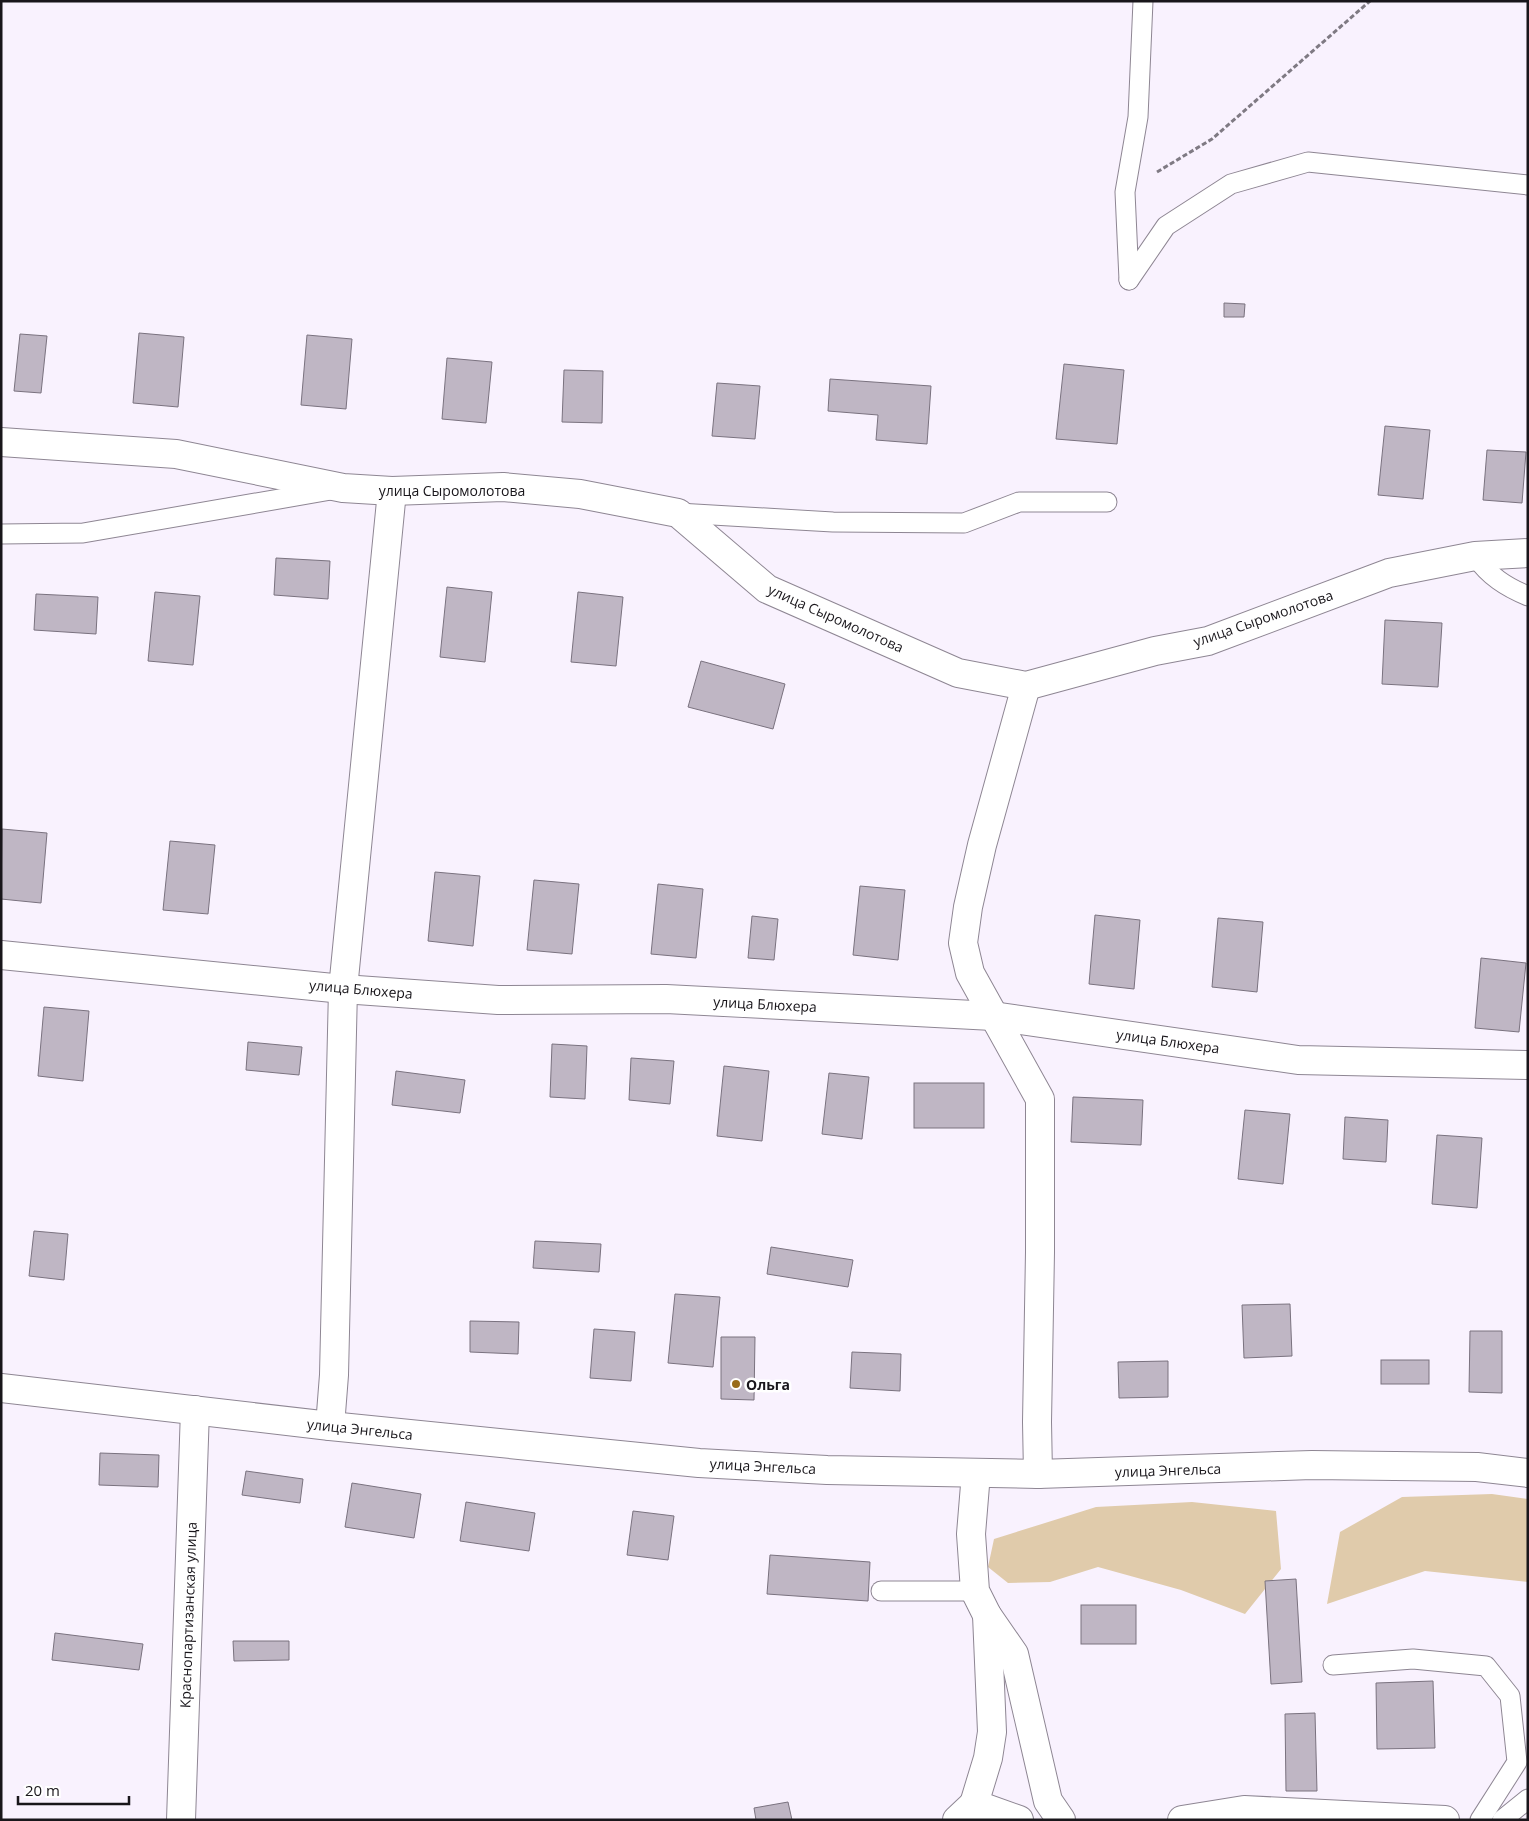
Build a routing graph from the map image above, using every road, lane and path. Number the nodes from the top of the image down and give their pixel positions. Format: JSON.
{"nodes":[{"id":1,"x":1143,"y":1,"type":"edge"},
{"id":2,"x":1370,"y":1,"type":"edge"},
{"id":3,"x":1528,"y":185,"type":"edge"},
{"id":4,"x":1125,"y":192,"type":"junction"},
{"id":5,"x":1,"y":442,"type":"edge"},
{"id":6,"x":343,"y":488,"type":"junction"},
{"id":7,"x":392,"y":491,"type":"junction"},
{"id":8,"x":1107,"y":502,"type":"dead end"},
{"id":9,"x":678,"y":513,"type":"junction"},
{"id":10,"x":1,"y":534,"type":"edge"},
{"id":11,"x":1528,"y":553,"type":"edge"},
{"id":12,"x":1475,"y":556,"type":"junction"},
{"id":13,"x":1528,"y":596,"type":"edge"},
{"id":14,"x":1026,"y":686,"type":"junction"},
{"id":15,"x":1,"y":954,"type":"edge"},
{"id":16,"x":343,"y":989,"type":"junction"},
{"id":17,"x":993,"y":1016,"type":"junction"},
{"id":18,"x":1528,"y":1064,"type":"edge"},
{"id":19,"x":1,"y":1388,"type":"edge"},
{"id":20,"x":195,"y":1410,"type":"junction"},
{"id":21,"x":330,"y":1426,"type":"junction"},
{"id":22,"x":976,"y":1473,"type":"junction"},
{"id":23,"x":1038,"y":1474,"type":"junction"},
{"id":24,"x":1528,"y":1474,"type":"edge"},
{"id":25,"x":975,"y":1590,"type":"junction"},
{"id":26,"x":881,"y":1591,"type":"dead end"},
{"id":27,"x":987,"y":1615,"type":"junction"},
{"id":28,"x":1333,"y":1665,"type":"dead end"},
{"id":29,"x":1528,"y":1799,"type":"edge"},
{"id":30,"x":966,"y":1812,"type":"edge"},
{"id":31,"x":182,"y":1820,"type":"edge"},
{"id":32,"x":1019,"y":1820,"type":"edge"},
{"id":33,"x":1061,"y":1820,"type":"edge"},
{"id":34,"x":1182,"y":1820,"type":"edge"},
{"id":35,"x":1443,"y":1820,"type":"edge"},
{"id":36,"x":1480,"y":1820,"type":"edge"},
{"id":37,"x":1502,"y":1820,"type":"edge"}],
"edges":[{"from":1,"to":4,"type":"lane"},
{"from":2,"to":4,"type":"path"},
{"from":3,"to":4,"type":"lane"},
{"from":5,"to":6,"type":"street","name":"улица Сыромолотова"},
{"from":6,"to":7,"type":"street","name":"улица Сыромолотова"},
{"from":6,"to":10,"type":"lane"},
{"from":7,"to":9,"type":"street","name":"улица Сыромолотова"},
{"from":7,"to":16,"type":"street"},
{"from":8,"to":9,"type":"lane"},
{"from":9,"to":14,"type":"street","name":"улица Сыромолотова"},
{"from":11,"to":12,"type":"street","name":"улица Сыромолотова"},
{"from":12,"to":13,"type":"lane"},
{"from":12,"to":14,"type":"street","name":"улица Сыромолотова"},
{"from":14,"to":17,"type":"street"},
{"from":15,"to":16,"type":"street","name":"улица Блюхера"},
{"from":16,"to":17,"type":"street","name":"улица Блюхера"},
{"from":16,"to":21,"type":"street"},
{"from":17,"to":18,"type":"street","name":"улица Блюхера"},
{"from":17,"to":23,"type":"street"},
{"from":19,"to":20,"type":"street","name":"улица Энгельса"},
{"from":20,"to":21,"type":"street","name":"улица Энгельса"},
{"from":20,"to":31,"type":"street","name":"Краснопартизанская улица"},
{"from":21,"to":22,"type":"street","name":"улица Энгельса"},
{"from":22,"to":23,"type":"street","name":"улица Энгельса"},
{"from":22,"to":25,"type":"street"},
{"from":23,"to":24,"type":"street","name":"улица Энгельса"},
{"from":25,"to":26,"type":"lane"},
{"from":25,"to":27,"type":"street"},
{"from":27,"to":30,"type":"street"},
{"from":27,"to":33,"type":"street"},
{"from":28,"to":36,"type":"lane"},
{"from":29,"to":37,"type":"lane"},
{"from":30,"to":32,"type":"street"},
{"from":34,"to":35,"type":"street"}]}
